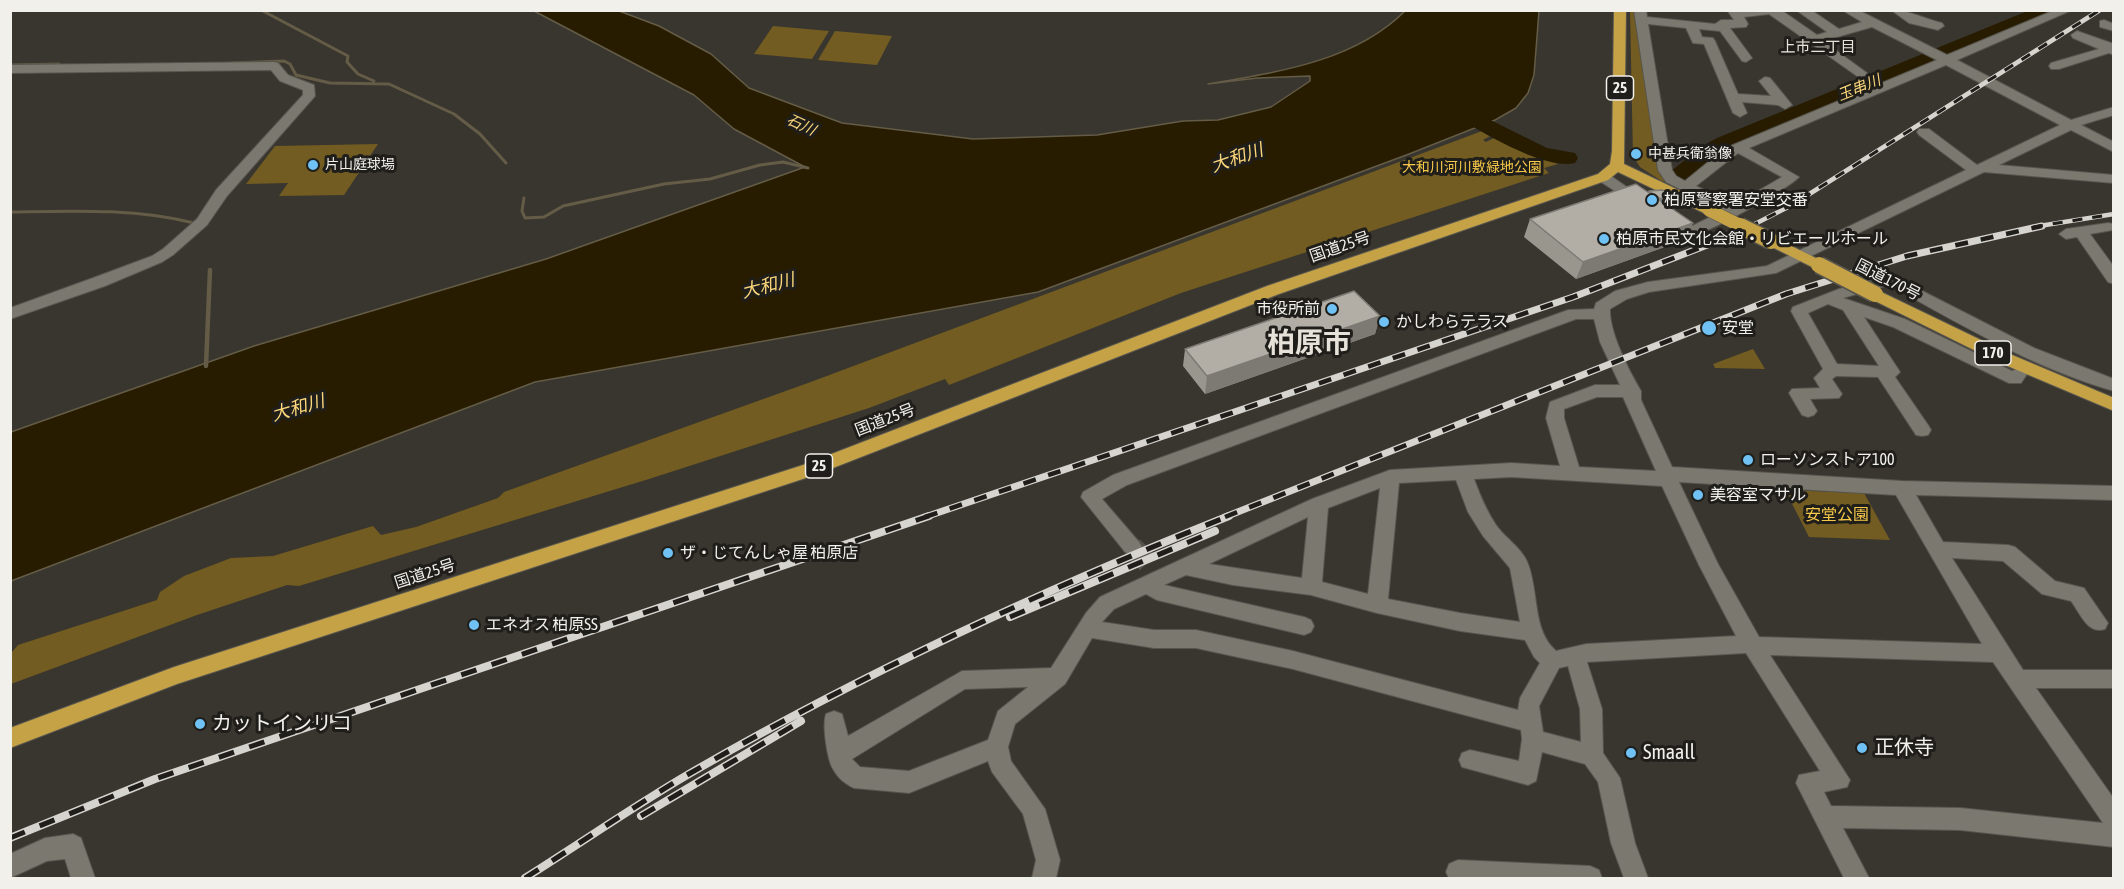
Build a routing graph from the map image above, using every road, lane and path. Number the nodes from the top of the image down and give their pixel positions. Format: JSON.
{"nodes":[{"id":1,"x":1620,"y":10,"type":"edge"},
{"id":2,"x":1770,"y":10,"type":"edge"},
{"id":3,"x":1802,"y":10,"type":"edge"},
{"id":4,"x":1848,"y":10,"type":"edge"},
{"id":5,"x":1897,"y":10,"type":"edge"},
{"id":6,"x":2066,"y":10,"type":"edge"},
{"id":7,"x":1734,"y":13,"type":"edge"},
{"id":8,"x":1641,"y":15,"type":"edge"},
{"id":9,"x":1870,"y":22,"type":"junction"},
{"id":10,"x":1691,"y":25,"type":"junction"},
{"id":11,"x":1938,"y":26,"type":"dead end"},
{"id":12,"x":1724,"y":28,"type":"junction"},
{"id":13,"x":1837,"y":33,"type":"junction"},
{"id":14,"x":2077,"y":35,"type":"dead end"},
{"id":15,"x":1815,"y":39,"type":"junction"},
{"id":16,"x":2112,"y":50,"type":"edge"},
{"id":17,"x":1941,"y":57,"type":"junction"},
{"id":18,"x":1746,"y":58,"type":"dead end"},
{"id":19,"x":2055,"y":66,"type":"dead end"},
{"id":20,"x":10,"y":69,"type":"edge"},
{"id":21,"x":1862,"y":74,"type":"dead end"},
{"id":22,"x":1765,"y":81,"type":"dead end"},
{"id":23,"x":1733,"y":97,"type":"junction"},
{"id":24,"x":2114,"y":111,"type":"edge"},
{"id":25,"x":1740,"y":113,"type":"dead end"},
{"id":26,"x":2071,"y":125,"type":"junction"},
{"id":27,"x":1924,"y":132,"type":"dead end"},
{"id":28,"x":1738,"y":148,"type":"junction"},
{"id":29,"x":2114,"y":148,"type":"edge"},
{"id":30,"x":1976,"y":169,"type":"junction"},
{"id":31,"x":1610,"y":172,"type":"junction"},
{"id":32,"x":2114,"y":179,"type":"edge"},
{"id":33,"x":1686,"y":187,"type":"junction"},
{"id":34,"x":1734,"y":211,"type":"junction"},
{"id":35,"x":2108,"y":227,"type":"dead end"},
{"id":36,"x":1800,"y":257,"type":"junction"},
{"id":37,"x":2114,"y":279,"type":"edge"},
{"id":38,"x":1827,"y":298,"type":"junction"},
{"id":39,"x":1849,"y":306,"type":"junction"},
{"id":40,"x":10,"y":314,"type":"edge"},
{"id":41,"x":1601,"y":314,"type":"junction"},
{"id":42,"x":1832,"y":370,"type":"junction"},
{"id":43,"x":1882,"y":371,"type":"junction"},
{"id":44,"x":2019,"y":374,"type":"dead end"},
{"id":45,"x":2114,"y":385,"type":"edge"},
{"id":46,"x":1632,"y":391,"type":"junction"},
{"id":47,"x":2114,"y":405,"type":"edge"},
{"id":48,"x":1808,"y":411,"type":"dead end"},
{"id":49,"x":1922,"y":430,"type":"dead end"},
{"id":50,"x":1462,"y":472,"type":"junction"},
{"id":51,"x":1571,"y":472,"type":"junction"},
{"id":52,"x":1667,"y":476,"type":"junction"},
{"id":53,"x":1390,"y":477,"type":"junction"},
{"id":54,"x":1902,"y":488,"type":"junction"},
{"id":55,"x":2114,"y":493,"type":"edge"},
{"id":56,"x":1319,"y":504,"type":"junction"},
{"id":57,"x":1132,"y":547,"type":"tunnel mouth"},
{"id":58,"x":1937,"y":550,"type":"junction"},
{"id":59,"x":1185,"y":567,"type":"junction"},
{"id":60,"x":1153,"y":576,"type":"junction"},
{"id":61,"x":1311,"y":587,"type":"junction"},
{"id":62,"x":1377,"y":605,"type":"junction"},
{"id":63,"x":2098,"y":623,"type":"dead end"},
{"id":64,"x":1304,"y":626,"type":"dead end"},
{"id":65,"x":1088,"y":629,"type":"junction"},
{"id":66,"x":1532,"y":632,"type":"junction"},
{"id":67,"x":1753,"y":645,"type":"junction"},
{"id":68,"x":1999,"y":653,"type":"junction"},
{"id":69,"x":1575,"y":656,"type":"junction"},
{"id":70,"x":1552,"y":661,"type":"junction"},
{"id":71,"x":1057,"y":677,"type":"junction"},
{"id":72,"x":2017,"y":679,"type":"junction"},
{"id":73,"x":2114,"y":680,"type":"edge"},
{"id":74,"x":834,"y":721,"type":"dead end"},
{"id":75,"x":1532,"y":731,"type":"junction"},
{"id":76,"x":10,"y":738,"type":"edge"},
{"id":77,"x":997,"y":747,"type":"junction"},
{"id":78,"x":840,"y":753,"type":"junction"},
{"id":79,"x":1592,"y":756,"type":"junction"},
{"id":80,"x":1470,"y":760,"type":"dead end"},
{"id":81,"x":1825,"y":817,"type":"junction"},
{"id":82,"x":2114,"y":819,"type":"edge"},
{"id":83,"x":2114,"y":836,"type":"edge"},
{"id":84,"x":10,"y":866,"type":"edge"},
{"id":85,"x":1458,"y":872,"type":"dead end"},
{"id":86,"x":1857,"y":878,"type":"edge"},
{"id":87,"x":83,"y":879,"type":"edge"},
{"id":88,"x":1044,"y":879,"type":"edge"},
{"id":89,"x":1590,"y":879,"type":"edge"},
{"id":90,"x":1636,"y":879,"type":"edge"},
{"id":91,"x":1840,"y":879,"type":"edge"}],
"edges":[{"from":1,"to":31,"type":"highway","number":"25"},
{"from":2,"to":7,"type":"street"},
{"from":2,"to":15,"type":"street"},
{"from":3,"to":13,"type":"street"},
{"from":4,"to":9,"type":"street"},
{"from":5,"to":11,"type":"street"},
{"from":6,"to":17,"type":"street"},
{"from":7,"to":12,"type":"street"},
{"from":8,"to":10,"type":"street"},
{"from":8,"to":33,"type":"street"},
{"from":9,"to":13,"type":"street"},
{"from":9,"to":17,"type":"street"},
{"from":10,"to":12,"type":"street"},
{"from":10,"to":23,"type":"street"},
{"from":12,"to":18,"type":"street"},
{"from":13,"to":15,"type":"street"},
{"from":14,"to":16,"type":"street"},
{"from":15,"to":21,"type":"street"},
{"from":16,"to":19,"type":"street"},
{"from":17,"to":26,"type":"street"},
{"from":17,"to":28,"type":"street"},
{"from":20,"to":40,"type":"street"},
{"from":22,"to":23,"type":"street"},
{"from":23,"to":25,"type":"street"},
{"from":24,"to":26,"type":"street"},
{"from":26,"to":29,"type":"street"},
{"from":26,"to":30,"type":"street"},
{"from":27,"to":30,"type":"street"},
{"from":28,"to":33,"type":"street"},
{"from":28,"to":34,"type":"street"},
{"from":30,"to":32,"type":"street"},
{"from":30,"to":36,"type":"street"},
{"from":31,"to":34,"type":"street"},
{"from":31,"to":36,"type":"highway","name":"国道170号","number":"170","bridge":true},
{"from":31,"to":76,"type":"highway","name":"国道25号","number":"25"},
{"from":33,"to":34,"type":"street"},
{"from":35,"to":37,"type":"street"},
{"from":36,"to":41,"type":"street"},
{"from":36,"to":47,"type":"highway","name":"国道170号","number":"170","bridge":true},
{"from":38,"to":39,"type":"street"},
{"from":38,"to":42,"type":"street"},
{"from":38,"to":45,"type":"street"},
{"from":39,"to":43,"type":"street"},
{"from":39,"to":44,"type":"street"},
{"from":41,"to":46,"type":"street"},
{"from":41,"to":57,"type":"street"},
{"from":42,"to":43,"type":"street"},
{"from":42,"to":48,"type":"street"},
{"from":43,"to":49,"type":"street"},
{"from":46,"to":51,"type":"street"},
{"from":46,"to":52,"type":"street"},
{"from":50,"to":51,"type":"street"},
{"from":50,"to":53,"type":"street"},
{"from":50,"to":66,"type":"street"},
{"from":51,"to":52,"type":"street"},
{"from":52,"to":54,"type":"street"},
{"from":52,"to":67,"type":"street"},
{"from":53,"to":56,"type":"street"},
{"from":53,"to":62,"type":"street"},
{"from":54,"to":55,"type":"street"},
{"from":54,"to":58,"type":"street"},
{"from":56,"to":59,"type":"street"},
{"from":56,"to":61,"type":"street"},
{"from":58,"to":63,"type":"street"},
{"from":58,"to":68,"type":"street"},
{"from":59,"to":60,"type":"street"},
{"from":59,"to":61,"type":"street"},
{"from":60,"to":64,"type":"street"},
{"from":60,"to":65,"type":"street"},
{"from":61,"to":62,"type":"street"},
{"from":62,"to":66,"type":"street"},
{"from":65,"to":71,"type":"street"},
{"from":65,"to":75,"type":"street"},
{"from":66,"to":70,"type":"street"},
{"from":67,"to":68,"type":"street"},
{"from":67,"to":69,"type":"street"},
{"from":67,"to":81,"type":"street"},
{"from":68,"to":72,"type":"street"},
{"from":69,"to":70,"type":"street"},
{"from":69,"to":79,"type":"street"},
{"from":70,"to":75,"type":"street"},
{"from":71,"to":77,"type":"street"},
{"from":71,"to":78,"type":"street"},
{"from":72,"to":73,"type":"street"},
{"from":72,"to":82,"type":"street"},
{"from":74,"to":78,"type":"street"},
{"from":75,"to":79,"type":"street"},
{"from":75,"to":80,"type":"street"},
{"from":77,"to":78,"type":"street"},
{"from":77,"to":88,"type":"street"},
{"from":79,"to":90,"type":"street"},
{"from":81,"to":83,"type":"street"},
{"from":81,"to":86,"type":"street"},
{"from":84,"to":87,"type":"street"},
{"from":85,"to":89,"type":"street"},
{"from":86,"to":91,"type":"street"}]}
